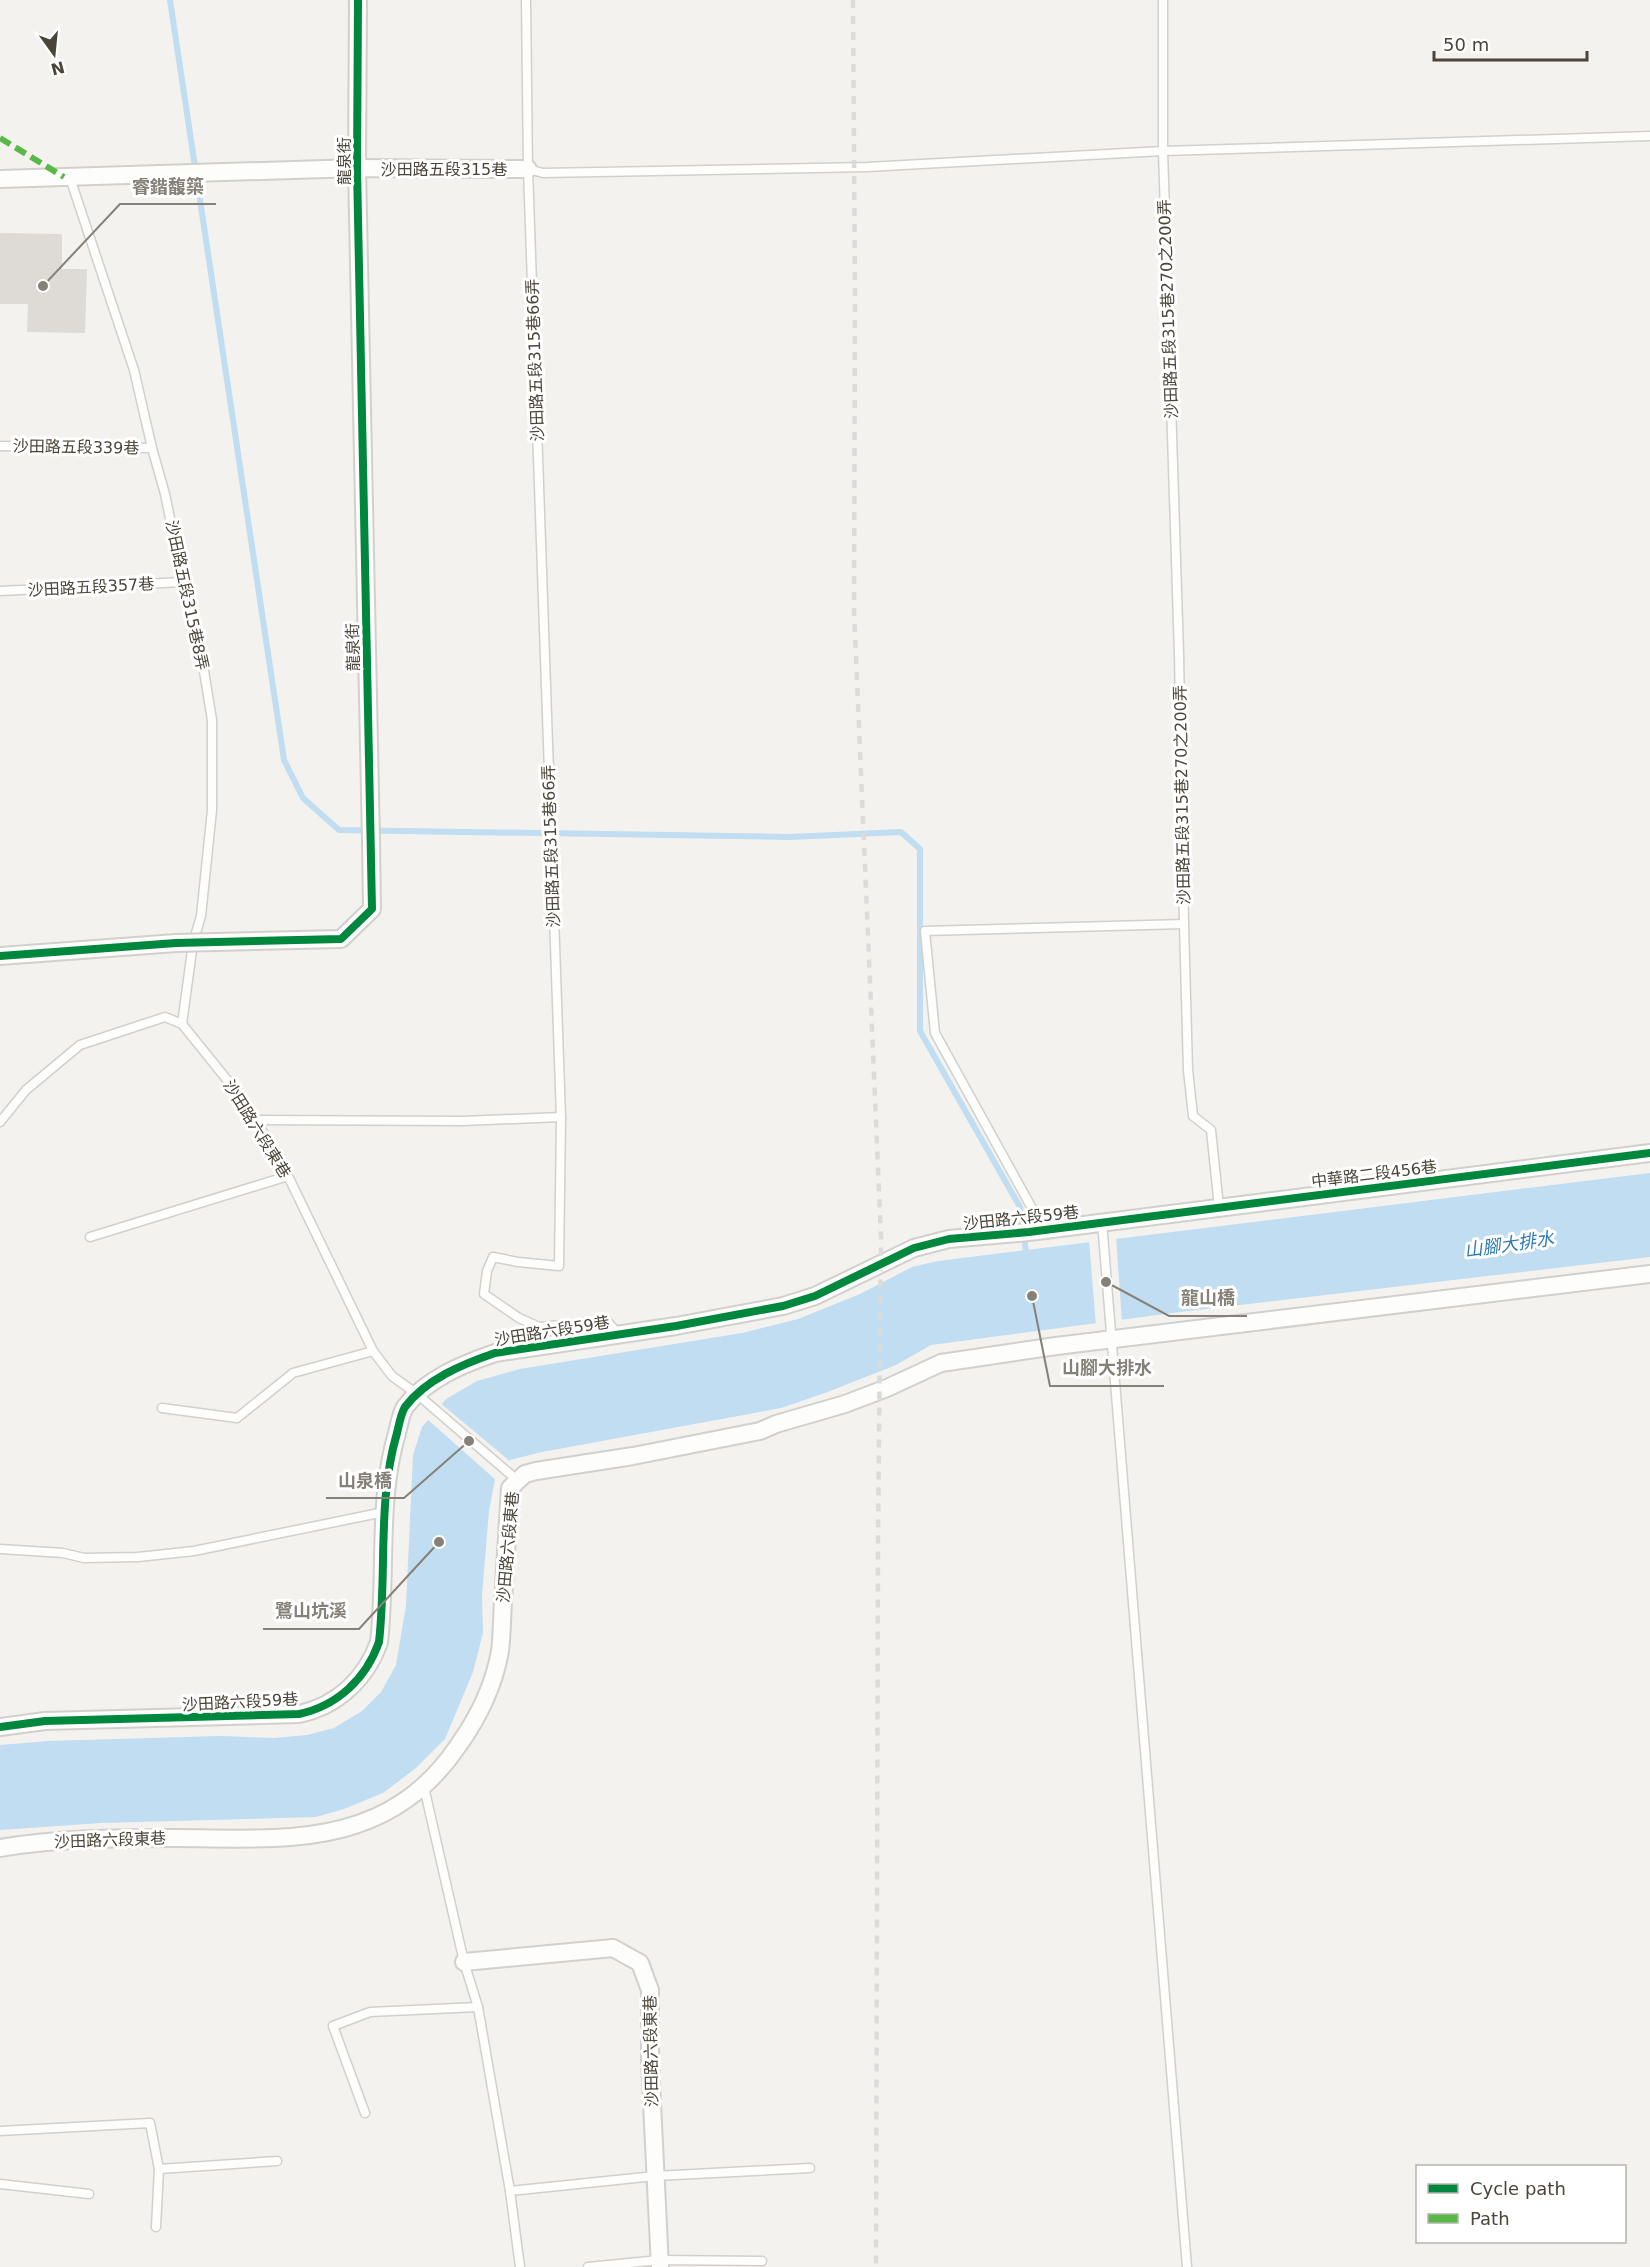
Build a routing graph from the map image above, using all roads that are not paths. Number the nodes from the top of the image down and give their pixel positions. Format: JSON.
{"nodes":[{"id":1,"x":358,"y":0,"type":"edge"},
{"id":2,"x":526,"y":0,"type":"edge"},
{"id":3,"x":1163,"y":0,"type":"edge"},
{"id":4,"x":1650,"y":136,"type":"edge"},
{"id":5,"x":1163,"y":151,"type":"junction"},
{"id":6,"x":357,"y":168,"type":"junction"},
{"id":7,"x":528,"y":170,"type":"junction"},
{"id":8,"x":70,"y":178,"type":"junction"},
{"id":9,"x":0,"y":179,"type":"edge"},
{"id":10,"x":0,"y":446,"type":"edge"},
{"id":11,"x":152,"y":448,"type":"junction"},
{"id":12,"x":183,"y":582,"type":"junction"},
{"id":13,"x":0,"y":591,"type":"edge"},
{"id":14,"x":1184,"y":924,"type":"junction"},
{"id":15,"x":0,"y":956,"type":"edge"},
{"id":16,"x":182,"y":1024,"type":"junction"},
{"id":17,"x":561,"y":1117,"type":"junction"},
{"id":18,"x":256,"y":1120,"type":"junction"},
{"id":19,"x":0,"y":1122,"type":"edge"},
{"id":20,"x":1650,"y":1153,"type":"edge"},
{"id":21,"x":288,"y":1176,"type":"junction"},
{"id":22,"x":1219,"y":1207,"type":"junction"},
{"id":23,"x":1102,"y":1222,"type":"junction"},
{"id":24,"x":1044,"y":1230,"type":"junction"},
{"id":25,"x":90,"y":1237,"type":"dead end"},
{"id":26,"x":1650,"y":1274,"type":"edge"},
{"id":27,"x":619,"y":1335,"type":"junction"},
{"id":28,"x":1110,"y":1340,"type":"junction"},
{"id":29,"x":373,"y":1351,"type":"junction"},
{"id":30,"x":417,"y":1394,"type":"junction"},
{"id":31,"x":162,"y":1408,"type":"dead end"},
{"id":32,"x":517,"y":1480,"type":"junction"},
{"id":33,"x":384,"y":1512,"type":"junction"},
{"id":34,"x":0,"y":1549,"type":"edge"},
{"id":35,"x":0,"y":1726,"type":"edge"},
{"id":36,"x":424,"y":1787,"type":"junction"},
{"id":37,"x":0,"y":1848,"type":"edge"},
{"id":38,"x":464,"y":1962,"type":"junction"},
{"id":39,"x":478,"y":2007,"type":"junction"},
{"id":40,"x":365,"y":2113,"type":"dead end"},
{"id":41,"x":0,"y":2131,"type":"edge"},
{"id":42,"x":277,"y":2161,"type":"dead end"},
{"id":43,"x":810,"y":2168,"type":"dead end"},
{"id":44,"x":159,"y":2169,"type":"junction"},
{"id":45,"x":655,"y":2176,"type":"junction"},
{"id":46,"x":0,"y":2184,"type":"edge"},
{"id":47,"x":510,"y":2191,"type":"junction"},
{"id":48,"x":89,"y":2194,"type":"dead end"},
{"id":49,"x":156,"y":2227,"type":"dead end"},
{"id":50,"x":762,"y":2261,"type":"dead end"},
{"id":51,"x":660,"y":2264,"type":"edge"},
{"id":52,"x":520,"y":2267,"type":"edge"},
{"id":53,"x":588,"y":2267,"type":"edge"},
{"id":54,"x":1187,"y":2267,"type":"edge"}],
"edges":[{"from":1,"to":6,"type":"street","name":"龍泉街"},
{"from":2,"to":7,"type":"lane","name":"沙田路五段315巷66弄"},
{"from":3,"to":5,"type":"lane","name":"沙田路五段315巷270之200弄"},
{"from":4,"to":5,"type":"lane"},
{"from":5,"to":7,"type":"lane"},
{"from":5,"to":14,"type":"lane","name":"沙田路五段315巷270之200弄"},
{"from":6,"to":7,"type":"street","name":"沙田路五段315巷"},
{"from":6,"to":8,"type":"street","name":"沙田路五段315巷"},
{"from":6,"to":15,"type":"street","name":"龍泉街","bridge":true},
{"from":7,"to":17,"type":"lane","name":"沙田路五段315巷66弄"},
{"from":8,"to":9,"type":"street","name":"沙田路五段315巷"},
{"from":8,"to":11,"type":"lane","name":"沙田路五段315巷8弄"},
{"from":10,"to":11,"type":"lane","name":"沙田路五段339巷"},
{"from":11,"to":12,"type":"lane","name":"沙田路五段315巷8弄"},
{"from":12,"to":13,"type":"lane","name":"沙田路五段357巷"},
{"from":12,"to":16,"type":"lane","name":"沙田路五段315巷8弄"},
{"from":14,"to":22,"type":"lane"},
{"from":14,"to":24,"type":"lane","name":"沙田路五段315巷270之200弄"},
{"from":16,"to":18,"type":"lane","name":"沙田路六段東巷"},
{"from":16,"to":19,"type":"lane"},
{"from":17,"to":18,"type":"lane"},
{"from":17,"to":27,"type":"lane","name":"沙田路五段315巷66弄"},
{"from":18,"to":21,"type":"lane","name":"沙田路六段東巷"},
{"from":20,"to":22,"type":"street","name":"中華路二段456巷"},
{"from":21,"to":25,"type":"lane"},
{"from":21,"to":29,"type":"lane","name":"沙田路六段東巷"},
{"from":22,"to":23,"type":"street","name":"中華路二段456巷"},
{"from":23,"to":24,"type":"street","name":"沙田路六段59巷"},
{"from":23,"to":28,"type":"lane"},
{"from":24,"to":27,"type":"street","name":"沙田路六段59巷"},
{"from":26,"to":28,"type":"street","name":"沙田路六段東巷"},
{"from":27,"to":30,"type":"street","name":"沙田路六段59巷"},
{"from":28,"to":32,"type":"street","name":"沙田路六段東巷"},
{"from":28,"to":54,"type":"lane"},
{"from":29,"to":30,"type":"lane","name":"沙田路六段東巷"},
{"from":29,"to":31,"type":"lane"},
{"from":30,"to":32,"type":"lane","name":"沙田路六段東巷"},
{"from":30,"to":33,"type":"street","name":"沙田路六段59巷"},
{"from":32,"to":36,"type":"street","name":"沙田路六段東巷"},
{"from":33,"to":34,"type":"lane"},
{"from":33,"to":35,"type":"street","name":"沙田路六段59巷"},
{"from":36,"to":37,"type":"street","name":"沙田路六段東巷"},
{"from":36,"to":38,"type":"lane"},
{"from":38,"to":39,"type":"lane"},
{"from":38,"to":45,"type":"street","name":"沙田路六段東巷"},
{"from":39,"to":40,"type":"lane"},
{"from":39,"to":47,"type":"lane"},
{"from":41,"to":44,"type":"lane"},
{"from":42,"to":44,"type":"lane"},
{"from":43,"to":45,"type":"lane"},
{"from":44,"to":49,"type":"lane"},
{"from":45,"to":47,"type":"lane"},
{"from":45,"to":51,"type":"street","name":"沙田路六段東巷"},
{"from":46,"to":48,"type":"lane"},
{"from":47,"to":52,"type":"lane"},
{"from":50,"to":51,"type":"lane"},
{"from":51,"to":53,"type":"lane"}]}
